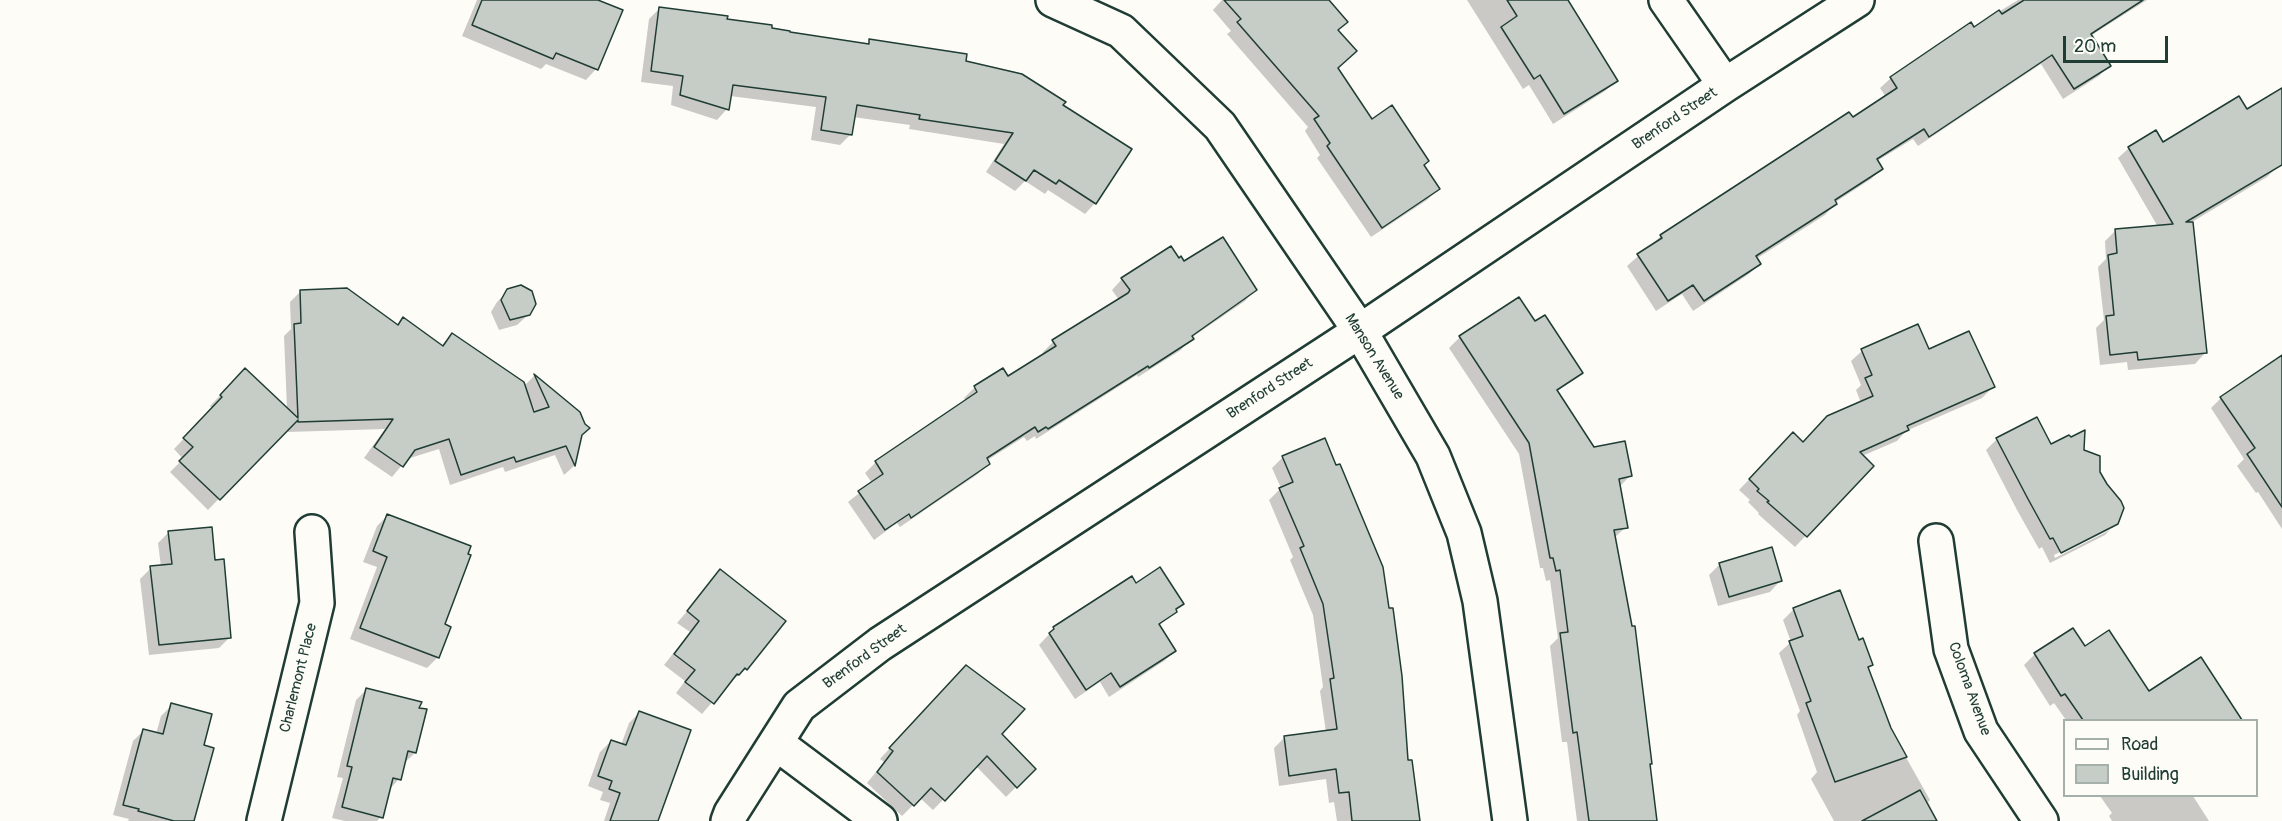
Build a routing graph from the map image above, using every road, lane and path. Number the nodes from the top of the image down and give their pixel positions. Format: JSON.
{"nodes":[{"id":1,"x":1053,"y":0,"type":"edge"},
{"id":2,"x":1666,"y":0,"type":"edge"},
{"id":3,"x":1857,"y":0,"type":"edge"},
{"id":4,"x":1725,"y":85,"type":"junction"},
{"id":5,"x":1360,"y":331,"type":"junction"},
{"id":6,"x":312,"y":532,"type":"dead end"},
{"id":7,"x":1936,"y":541,"type":"dead end"},
{"id":8,"x":776,"y":743,"type":"junction"},
{"id":9,"x":264,"y":821,"type":"edge"},
{"id":10,"x":728,"y":821,"type":"edge"},
{"id":11,"x":880,"y":821,"type":"edge"},
{"id":12,"x":1510,"y":821,"type":"edge"},
{"id":13,"x":2041,"y":821,"type":"edge"}],
"edges":[{"from":1,"to":5,"type":"street","name":"Manson Avenue"},
{"from":2,"to":4,"type":"street"},
{"from":3,"to":4,"type":"street","name":"Brenford Street"},
{"from":4,"to":5,"type":"street","name":"Brenford Street"},
{"from":5,"to":8,"type":"street","name":"Brenford Street"},
{"from":5,"to":12,"type":"street","name":"Manson Avenue"},
{"from":6,"to":9,"type":"street","name":"Charlemont Place"},
{"from":7,"to":13,"type":"street","name":"Coloma Avenue"},
{"from":8,"to":10,"type":"street","name":"Brenford Street"},
{"from":8,"to":11,"type":"street"}]}
